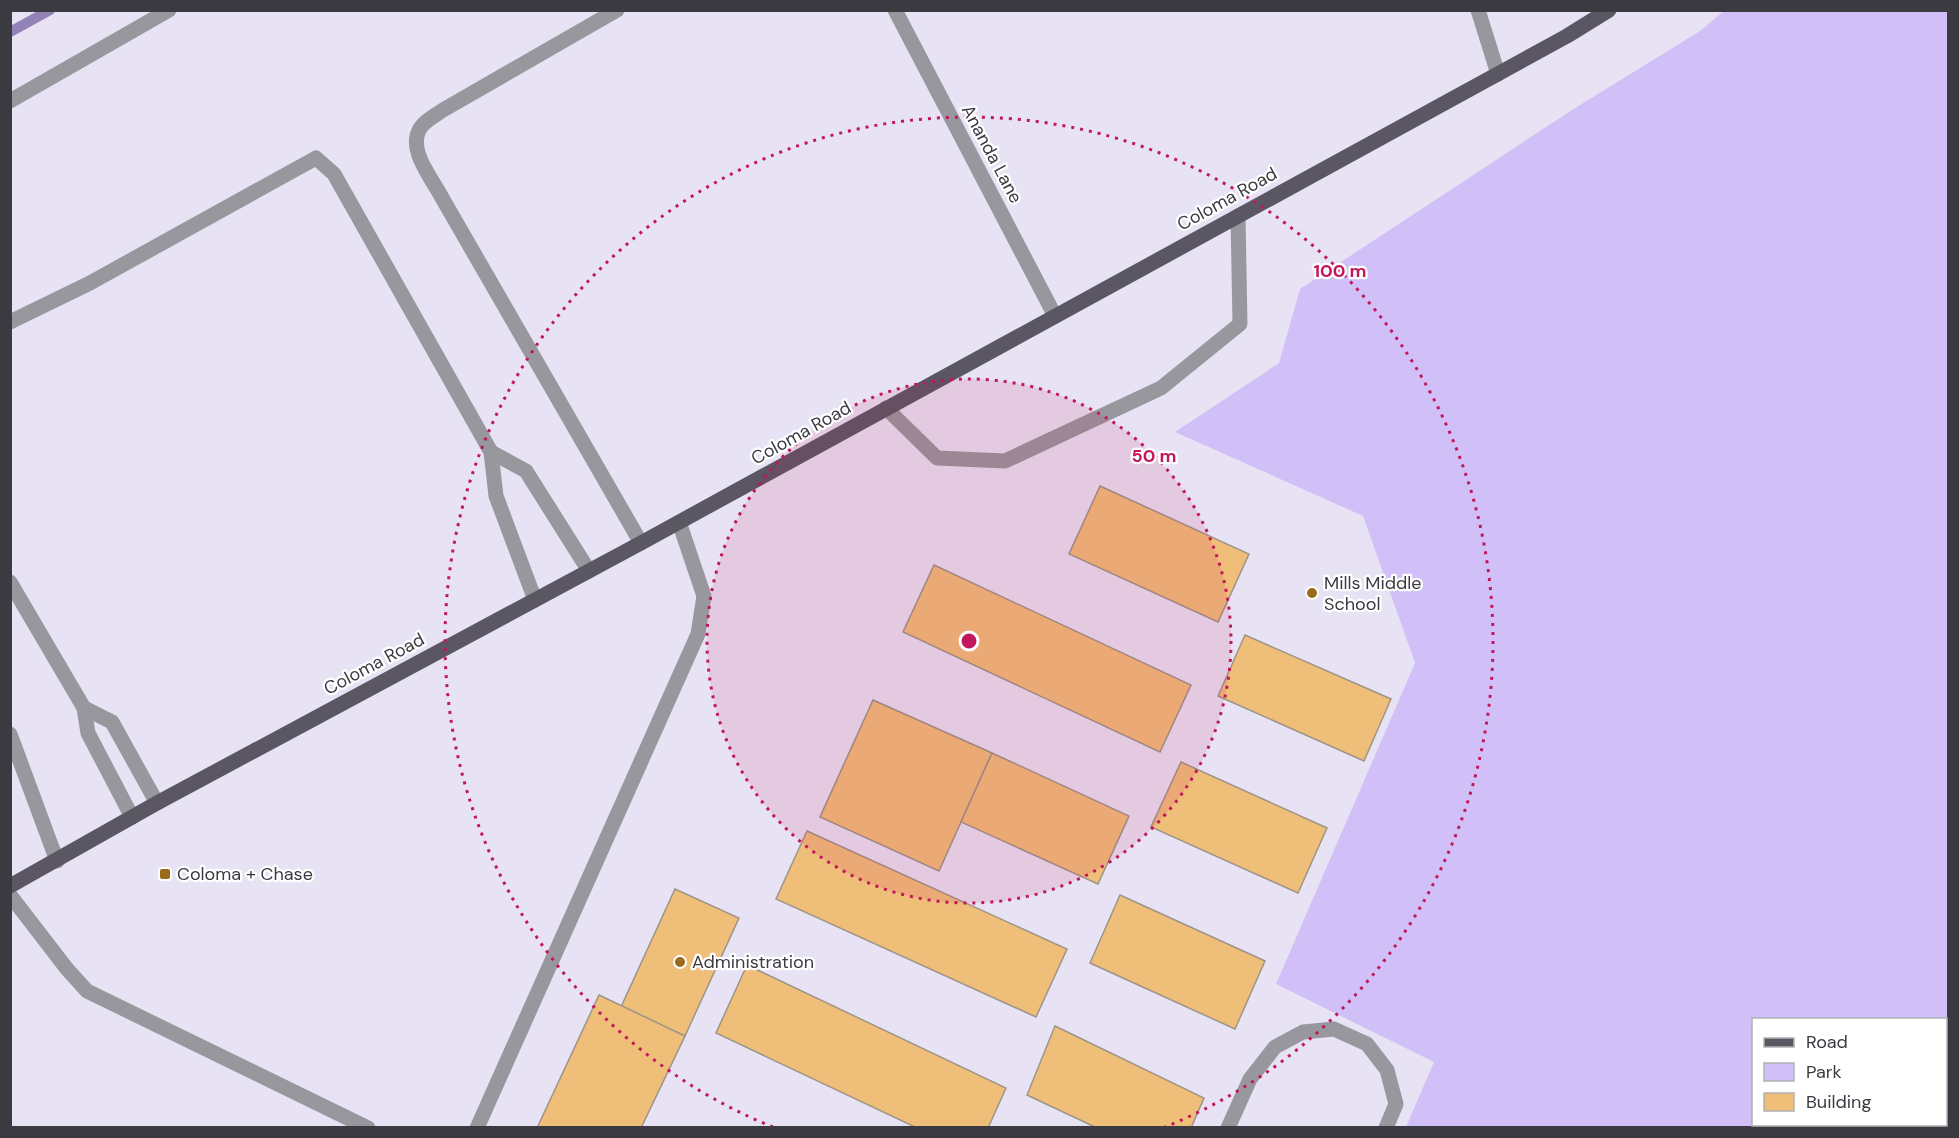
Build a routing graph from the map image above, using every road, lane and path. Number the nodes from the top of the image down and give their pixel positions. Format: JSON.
{"nodes":[{"id":1,"x":169,"y":10,"type":"edge"},
{"id":2,"x":617,"y":10,"type":"edge"},
{"id":3,"x":895,"y":10,"type":"edge"},
{"id":4,"x":1478,"y":10,"type":"edge"},
{"id":5,"x":1609,"y":10,"type":"edge"},
{"id":6,"x":1498,"y":74,"type":"junction"},
{"id":7,"x":10,"y":101,"type":"edge"},
{"id":8,"x":1238,"y":216,"type":"junction"},
{"id":9,"x":1054,"y":316,"type":"junction"},
{"id":10,"x":10,"y":322,"type":"edge"},
{"id":11,"x":886,"y":408,"type":"junction"},
{"id":12,"x":490,"y":452,"type":"junction"},
{"id":13,"x":678,"y":522,"type":"junction"},
{"id":14,"x":641,"y":543,"type":"junction"},
{"id":15,"x":589,"y":570,"type":"junction"},
{"id":16,"x":10,"y":582,"type":"edge"},
{"id":17,"x":534,"y":600,"type":"junction"},
{"id":18,"x":84,"y":708,"type":"junction"},
{"id":19,"x":10,"y":734,"type":"edge"},
{"id":20,"x":157,"y":803,"type":"junction"},
{"id":21,"x":132,"y":817,"type":"junction"},
{"id":22,"x":57,"y":861,"type":"junction"},
{"id":23,"x":10,"y":886,"type":"edge"},
{"id":24,"x":10,"y":895,"type":"edge"},
{"id":25,"x":368,"y":1128,"type":"edge"},
{"id":26,"x":477,"y":1128,"type":"edge"},
{"id":27,"x":1228,"y":1128,"type":"edge"},
{"id":28,"x":1386,"y":1128,"type":"edge"}],
"edges":[{"from":1,"to":7,"type":"street"},
{"from":2,"to":14,"type":"street"},
{"from":3,"to":9,"type":"street","name":"Ananda Lane"},
{"from":4,"to":6,"type":"street"},
{"from":5,"to":6,"type":"main road","name":"Coloma Road"},
{"from":6,"to":8,"type":"main road","name":"Coloma Road"},
{"from":8,"to":9,"type":"main road","name":"Coloma Road"},
{"from":8,"to":11,"type":"street"},
{"from":9,"to":11,"type":"main road","name":"Coloma Road"},
{"from":10,"to":12,"type":"street"},
{"from":11,"to":13,"type":"main road","name":"Coloma Road"},
{"from":12,"to":15,"type":"street"},
{"from":12,"to":17,"type":"street"},
{"from":13,"to":14,"type":"main road","name":"Coloma Road"},
{"from":13,"to":26,"type":"street"},
{"from":14,"to":15,"type":"main road","name":"Coloma Road"},
{"from":15,"to":17,"type":"main road","name":"Coloma Road"},
{"from":16,"to":18,"type":"street"},
{"from":17,"to":20,"type":"main road","name":"Coloma Road"},
{"from":18,"to":20,"type":"street"},
{"from":18,"to":21,"type":"street"},
{"from":19,"to":22,"type":"street"},
{"from":20,"to":21,"type":"main road","name":"Coloma Road"},
{"from":21,"to":22,"type":"main road","name":"Coloma Road"},
{"from":22,"to":23,"type":"main road","name":"Coloma Road"},
{"from":24,"to":25,"type":"street"},
{"from":27,"to":28,"type":"street"}]}
